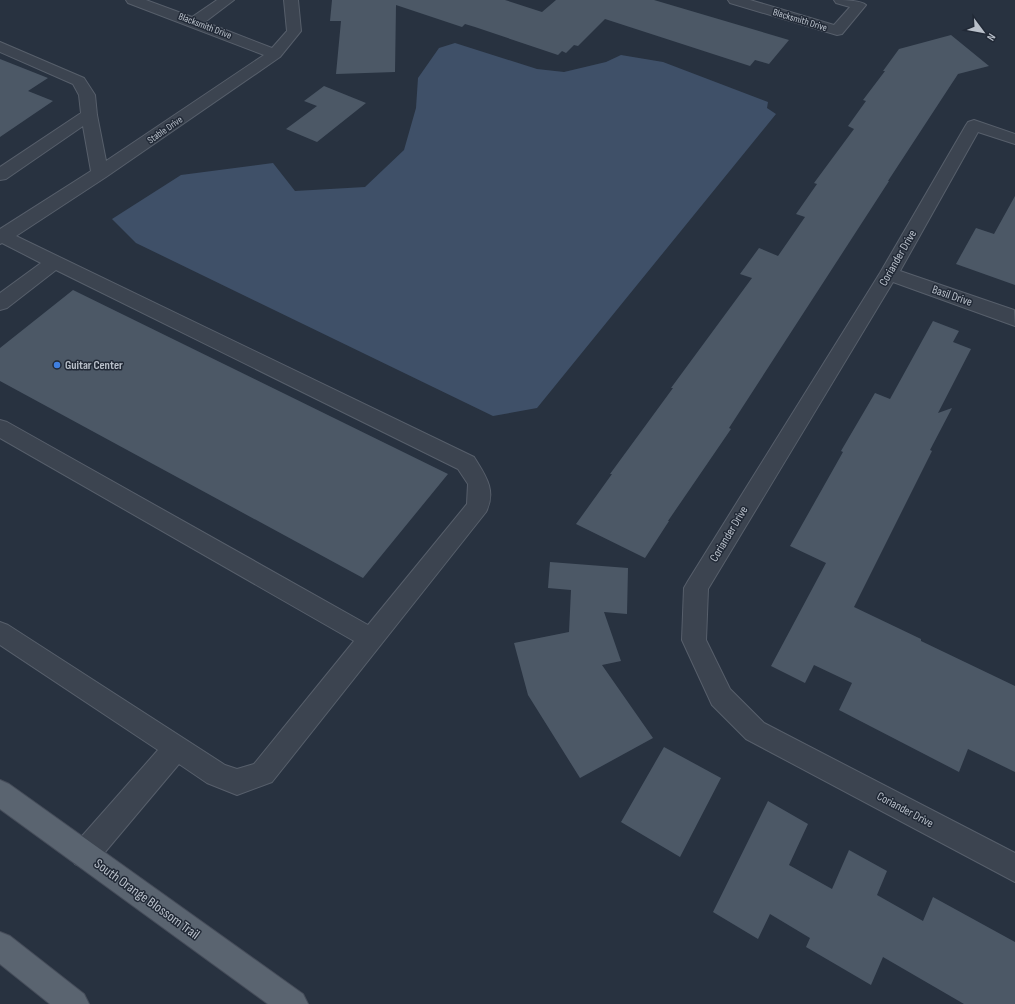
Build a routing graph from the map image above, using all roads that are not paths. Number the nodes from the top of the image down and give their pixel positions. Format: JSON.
{"nodes":[{"id":1,"x":134,"y":0,"type":"edge"},
{"id":2,"x":227,"y":0,"type":"edge"},
{"id":3,"x":291,"y":0,"type":"edge"},
{"id":4,"x":735,"y":0,"type":"edge"},
{"id":5,"x":841,"y":0,"type":"edge"},
{"id":6,"x":194,"y":22,"type":"junction"},
{"id":7,"x":0,"y":47,"type":"edge"},
{"id":8,"x":275,"y":54,"type":"junction"},
{"id":9,"x":89,"y":115,"type":"junction"},
{"id":10,"x":1015,"y":139,"type":"edge"},
{"id":11,"x":100,"y":173,"type":"junction"},
{"id":12,"x":0,"y":175,"type":"edge"},
{"id":13,"x":0,"y":237,"type":"edge"},
{"id":14,"x":54,"y":262,"type":"junction"},
{"id":15,"x":889,"y":274,"type":"junction"},
{"id":16,"x":0,"y":303,"type":"edge"},
{"id":17,"x":1015,"y":319,"type":"edge"},
{"id":18,"x":0,"y":428,"type":"edge"},
{"id":19,"x":0,"y":632,"type":"edge"},
{"id":20,"x":372,"y":639,"type":"junction"},
{"id":21,"x":176,"y":748,"type":"junction"},
{"id":22,"x":0,"y":793,"type":"edge"},
{"id":23,"x":85,"y":854,"type":"junction"},
{"id":24,"x":1015,"y":868,"type":"edge"},
{"id":25,"x":0,"y":946,"type":"edge"},
{"id":26,"x":74,"y":1004,"type":"edge"},
{"id":27,"x":293,"y":1004,"type":"edge"}],
"edges":[{"from":1,"to":6,"type":"street","name":"Blacksmith Drive"},
{"from":2,"to":6,"type":"street"},
{"from":3,"to":8,"type":"street","name":"Stable Drive"},
{"from":4,"to":5,"type":"street","name":"Blacksmith Drive"},
{"from":6,"to":8,"type":"street","name":"Blacksmith Drive"},
{"from":7,"to":9,"type":"street"},
{"from":8,"to":11,"type":"street","name":"Stable Drive"},
{"from":9,"to":11,"type":"street"},
{"from":9,"to":12,"type":"street"},
{"from":10,"to":15,"type":"street","name":"Coriander Drive"},
{"from":11,"to":13,"type":"street","name":"Stable Drive"},
{"from":13,"to":14,"type":"street"},
{"from":14,"to":16,"type":"street"},
{"from":14,"to":20,"type":"street"},
{"from":15,"to":17,"type":"street","name":"Basil Drive"},
{"from":15,"to":24,"type":"street","name":"Coriander Drive"},
{"from":18,"to":20,"type":"street"},
{"from":19,"to":21,"type":"street"},
{"from":20,"to":21,"type":"street"},
{"from":21,"to":23,"type":"street"},
{"from":22,"to":23,"type":"main road","name":"South Orange Blossom Trail"},
{"from":23,"to":27,"type":"main road","name":"South Orange Blossom Trail"},
{"from":25,"to":26,"type":"main road"}]}
